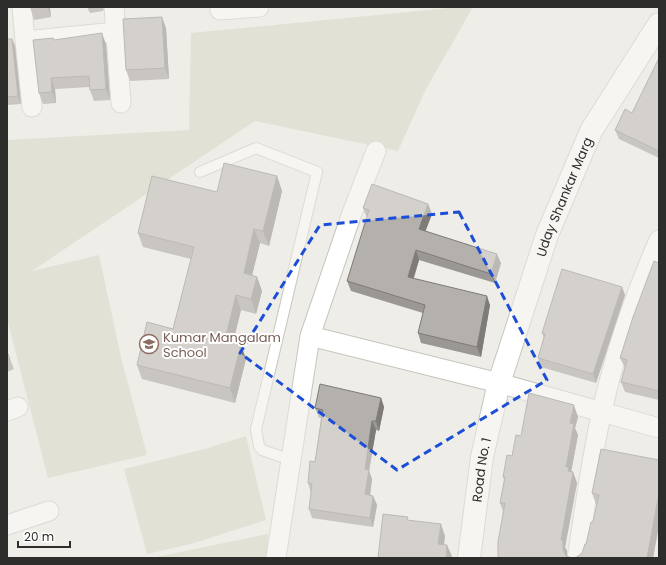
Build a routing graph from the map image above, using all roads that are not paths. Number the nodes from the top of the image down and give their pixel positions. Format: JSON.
{"nodes":[{"id":1,"x":22,"y":7,"type":"edge"},
{"id":2,"x":114,"y":7,"type":"edge"},
{"id":3,"x":220,"y":7,"type":"edge"},
{"id":4,"x":259,"y":7,"type":"edge"},
{"id":5,"x":659,"y":24,"type":"edge"},
{"id":6,"x":116,"y":32,"type":"junction"},
{"id":7,"x":25,"y":41,"type":"junction"},
{"id":8,"x":121,"y":103,"type":"dead end"},
{"id":9,"x":32,"y":107,"type":"dead end"},
{"id":10,"x":376,"y":151,"type":"dead end"},
{"id":11,"x":200,"y":172,"type":"dead end"},
{"id":12,"x":659,"y":240,"type":"edge"},
{"id":13,"x":310,"y":336,"type":"junction"},
{"id":14,"x":499,"y":383,"type":"junction"},
{"id":15,"x":602,"y":412,"type":"junction"},
{"id":16,"x":659,"y":428,"type":"edge"},
{"id":17,"x":291,"y":460,"type":"junction"},
{"id":18,"x":49,"y":510,"type":"dead end"},
{"id":19,"x":7,"y":525,"type":"edge"},
{"id":20,"x":276,"y":558,"type":"edge"},
{"id":21,"x":469,"y":558,"type":"edge"},
{"id":22,"x":577,"y":558,"type":"edge"}],
"edges":[{"from":1,"to":7,"type":"street"},
{"from":2,"to":6,"type":"street"},
{"from":3,"to":4,"type":"street"},
{"from":5,"to":14,"type":"street","name":"Uday Shankar Marg"},
{"from":6,"to":7,"type":"street"},
{"from":6,"to":8,"type":"street"},
{"from":7,"to":9,"type":"street"},
{"from":10,"to":13,"type":"street"},
{"from":11,"to":17,"type":"lane"},
{"from":12,"to":15,"type":"street"},
{"from":13,"to":14,"type":"street"},
{"from":13,"to":17,"type":"street"},
{"from":14,"to":15,"type":"street"},
{"from":14,"to":21,"type":"street","name":"Road No. 1"},
{"from":15,"to":16,"type":"street"},
{"from":15,"to":22,"type":"street"},
{"from":17,"to":20,"type":"street"},
{"from":18,"to":19,"type":"street"}]}
